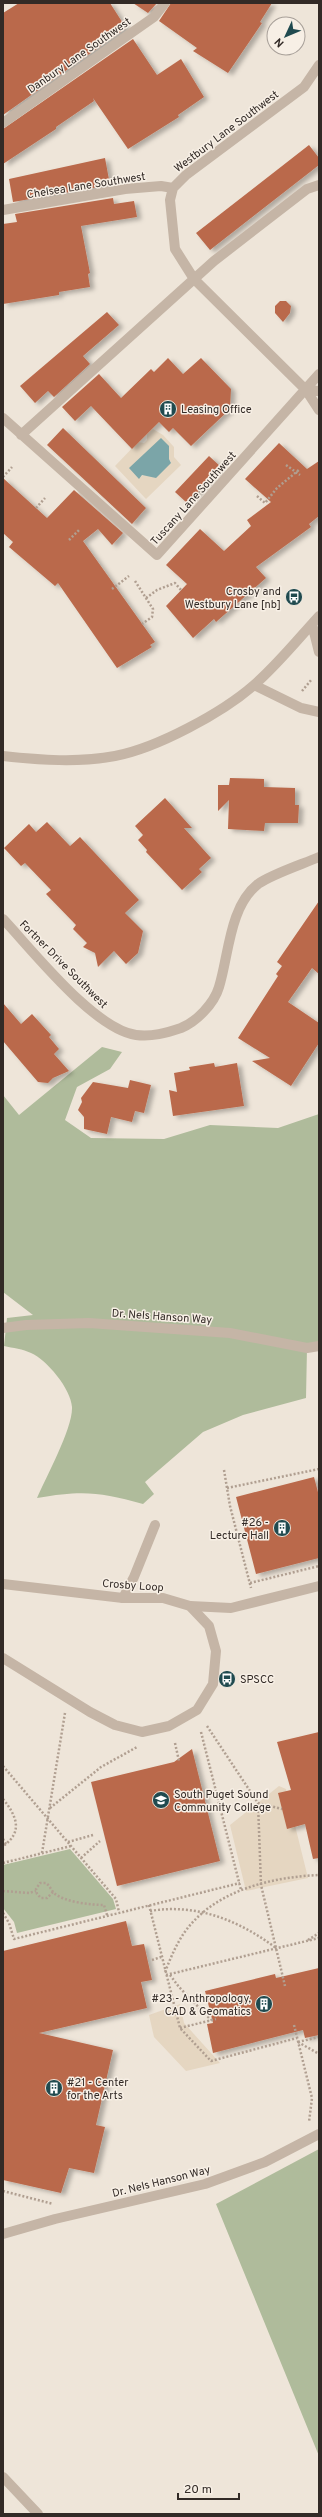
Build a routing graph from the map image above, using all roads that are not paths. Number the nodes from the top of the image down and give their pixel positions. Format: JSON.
{"nodes":[{"id":1,"x":165,"y":3,"type":"edge"},
{"id":2,"x":319,"y":65,"type":"edge"},
{"id":3,"x":3,"y":123,"type":"edge"},
{"id":4,"x":319,"y":185,"type":"edge"},
{"id":5,"x":173,"y":188,"type":"junction"},
{"id":6,"x":3,"y":210,"type":"edge"},
{"id":7,"x":194,"y":279,"type":"junction"},
{"id":8,"x":319,"y":374,"type":"edge"},
{"id":9,"x":306,"y":390,"type":"junction"},
{"id":10,"x":319,"y":391,"type":"edge"},
{"id":11,"x":319,"y":410,"type":"edge"},
{"id":12,"x":3,"y":418,"type":"edge"},
{"id":13,"x":21,"y":434,"type":"junction"},
{"id":14,"x":315,"y":620,"type":"edge"},
{"id":15,"x":319,"y":652,"type":"edge"},
{"id":16,"x":254,"y":685,"type":"junction"},
{"id":17,"x":319,"y":712,"type":"edge"},
{"id":18,"x":3,"y":756,"type":"edge"},
{"id":19,"x":319,"y":857,"type":"edge"},
{"id":20,"x":3,"y":919,"type":"edge"},
{"id":21,"x":3,"y":1328,"type":"edge"},
{"id":22,"x":319,"y":1346,"type":"edge"},
{"id":23,"x":155,"y":1525,"type":"dead end"},
{"id":24,"x":3,"y":1584,"type":"edge"},
{"id":25,"x":319,"y":1586,"type":"edge"},
{"id":26,"x":123,"y":1598,"type":"junction"},
{"id":27,"x":190,"y":1606,"type":"junction"},
{"id":28,"x":3,"y":1658,"type":"edge"},
{"id":29,"x":319,"y":2134,"type":"edge"},
{"id":30,"x":3,"y":2234,"type":"edge"},
{"id":31,"x":3,"y":2477,"type":"edge"},
{"id":32,"x":38,"y":2514,"type":"edge"}],
"edges":[{"from":1,"to":3,"type":"street","name":"Danbury Lane Southwest"},
{"from":2,"to":5,"type":"street","name":"Westbury Lane Southwest"},
{"from":4,"to":7,"type":"street"},
{"from":5,"to":6,"type":"street","name":"Chelsea Lane Southwest"},
{"from":5,"to":7,"type":"street","name":"Westbury Lane Southwest"},
{"from":7,"to":9,"type":"street","name":"Westbury Lane Southwest"},
{"from":7,"to":13,"type":"street"},
{"from":8,"to":9,"type":"street","name":"Tuscany Lane Southwest"},
{"from":9,"to":10,"type":"street"},
{"from":9,"to":11,"type":"street","name":"Westbury Lane Southwest"},
{"from":9,"to":13,"type":"street","name":"Tuscany Lane Southwest"},
{"from":12,"to":13,"type":"street","name":"Tuscany Lane Southwest"},
{"from":14,"to":15,"type":"street"},
{"from":14,"to":16,"type":"street"},
{"from":16,"to":17,"type":"street"},
{"from":16,"to":18,"type":"street"},
{"from":19,"to":20,"type":"street","name":"Fortner Drive Southwest"},
{"from":21,"to":22,"type":"street","name":"Dr. Nels Hanson Way"},
{"from":23,"to":26,"type":"street"},
{"from":24,"to":26,"type":"street","name":"Crosby Loop"},
{"from":25,"to":27,"type":"street"},
{"from":26,"to":27,"type":"street","name":"Crosby Loop"},
{"from":27,"to":28,"type":"street","name":"Crosby Loop"},
{"from":29,"to":30,"type":"street","name":"Dr. Nels Hanson Way"},
{"from":31,"to":32,"type":"street"}]}
